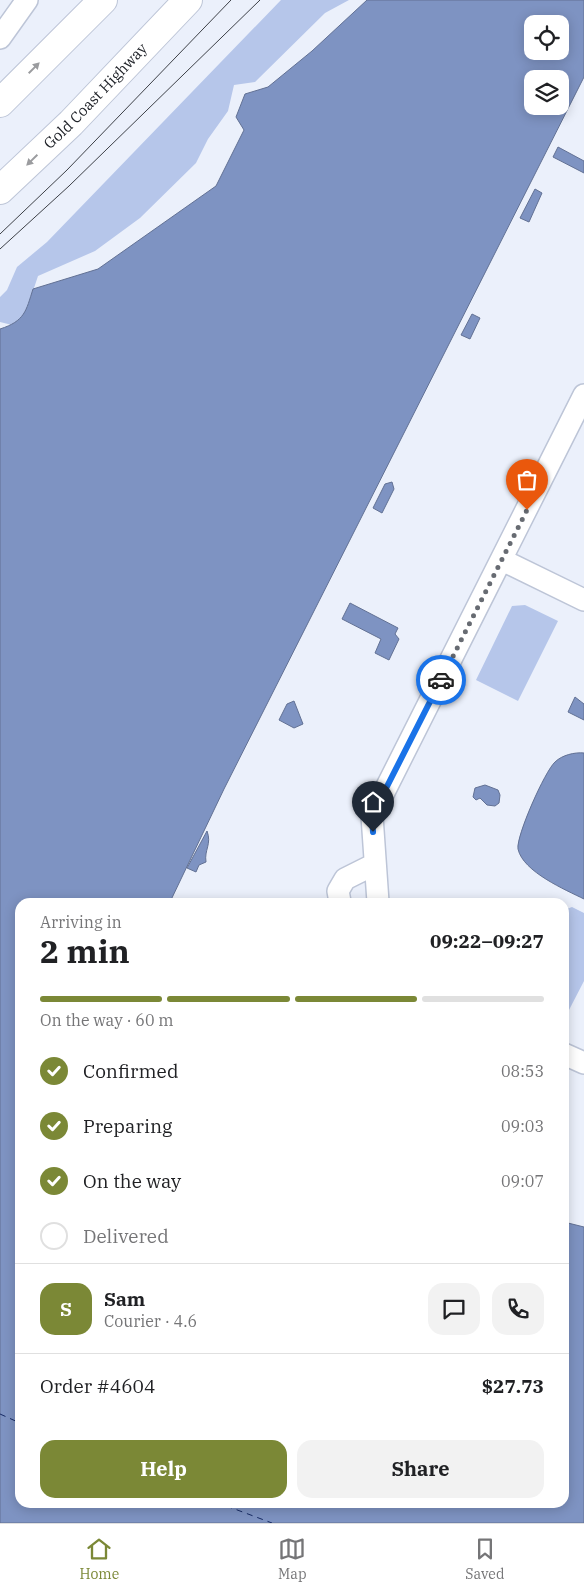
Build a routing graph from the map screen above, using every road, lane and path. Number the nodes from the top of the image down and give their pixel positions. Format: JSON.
{"nodes":[{"id":1,"x":27,"y":0,"type":"edge"},
{"id":2,"x":103,"y":0,"type":"edge"},
{"id":3,"x":188,"y":0,"type":"edge"},
{"id":4,"x":0,"y":38,"type":"edge"},
{"id":5,"x":0,"y":103,"type":"edge"},
{"id":6,"x":0,"y":190,"type":"edge"},
{"id":7,"x":584,"y":395,"type":"edge"},
{"id":8,"x":502,"y":560,"type":"junction"},
{"id":9,"x":584,"y":600,"type":"edge"},
{"id":10,"x":375,"y":864,"type":"junction"},
{"id":11,"x":339,"y":898,"type":"edge"},
{"id":12,"x":378,"y":898,"type":"edge"},
{"id":13,"x":569,"y":1056,"type":"edge"},
{"id":14,"x":584,"y":1063,"type":"edge"}],
"edges":[{"from":1,"to":4,"type":"street"},
{"from":5,"to":2,"type":"highway","one_way":true},
{"from":3,"to":6,"type":"highway","name":"Gold Coast Highway","one_way":true},
{"from":7,"to":8,"type":"street"},
{"from":8,"to":9,"type":"street"},
{"from":8,"to":10,"type":"street"},
{"from":10,"to":11,"type":"street"},
{"from":10,"to":12,"type":"street"},
{"from":13,"to":14,"type":"street"}]}
